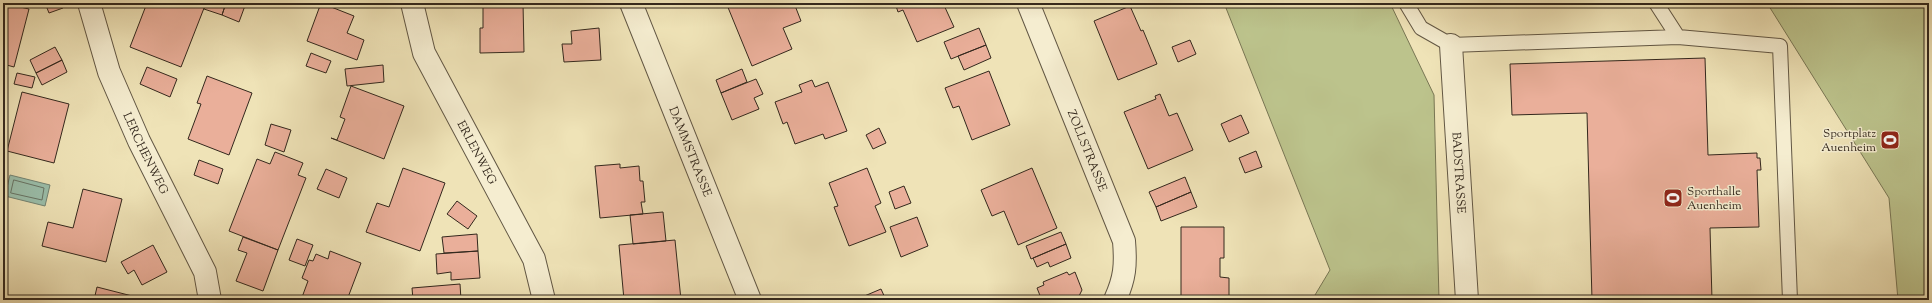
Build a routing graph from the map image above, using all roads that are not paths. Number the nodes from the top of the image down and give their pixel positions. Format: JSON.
{"nodes":[{"id":1,"x":89,"y":3,"type":"edge"},
{"id":2,"x":412,"y":3,"type":"edge"},
{"id":3,"x":631,"y":3,"type":"edge"},
{"id":4,"x":1028,"y":3,"type":"edge"},
{"id":5,"x":1406,"y":3,"type":"edge"},
{"id":6,"x":1656,"y":3,"type":"edge"},
{"id":7,"x":1678,"y":37,"type":"junction"},
{"id":8,"x":1451,"y":46,"type":"junction"},
{"id":9,"x":210,"y":300,"type":"edge"},
{"id":10,"x":544,"y":300,"type":"edge"},
{"id":11,"x":750,"y":300,"type":"edge"},
{"id":12,"x":1115,"y":300,"type":"edge"},
{"id":13,"x":1466,"y":300,"type":"edge"},
{"id":14,"x":1790,"y":300,"type":"edge"}],
"edges":[{"from":1,"to":9,"type":"street","name":"LERCHENWEG"},
{"from":2,"to":10,"type":"street","name":"ERLENWEG"},
{"from":3,"to":11,"type":"street","name":"DAMMSTRASSE"},
{"from":4,"to":12,"type":"street","name":"ZOLLSTRASSE"},
{"from":5,"to":8,"type":"lane"},
{"from":6,"to":7,"type":"lane"},
{"from":7,"to":8,"type":"lane"},
{"from":7,"to":14,"type":"lane"},
{"from":8,"to":13,"type":"street","name":"BADSTRASSE"}]}
